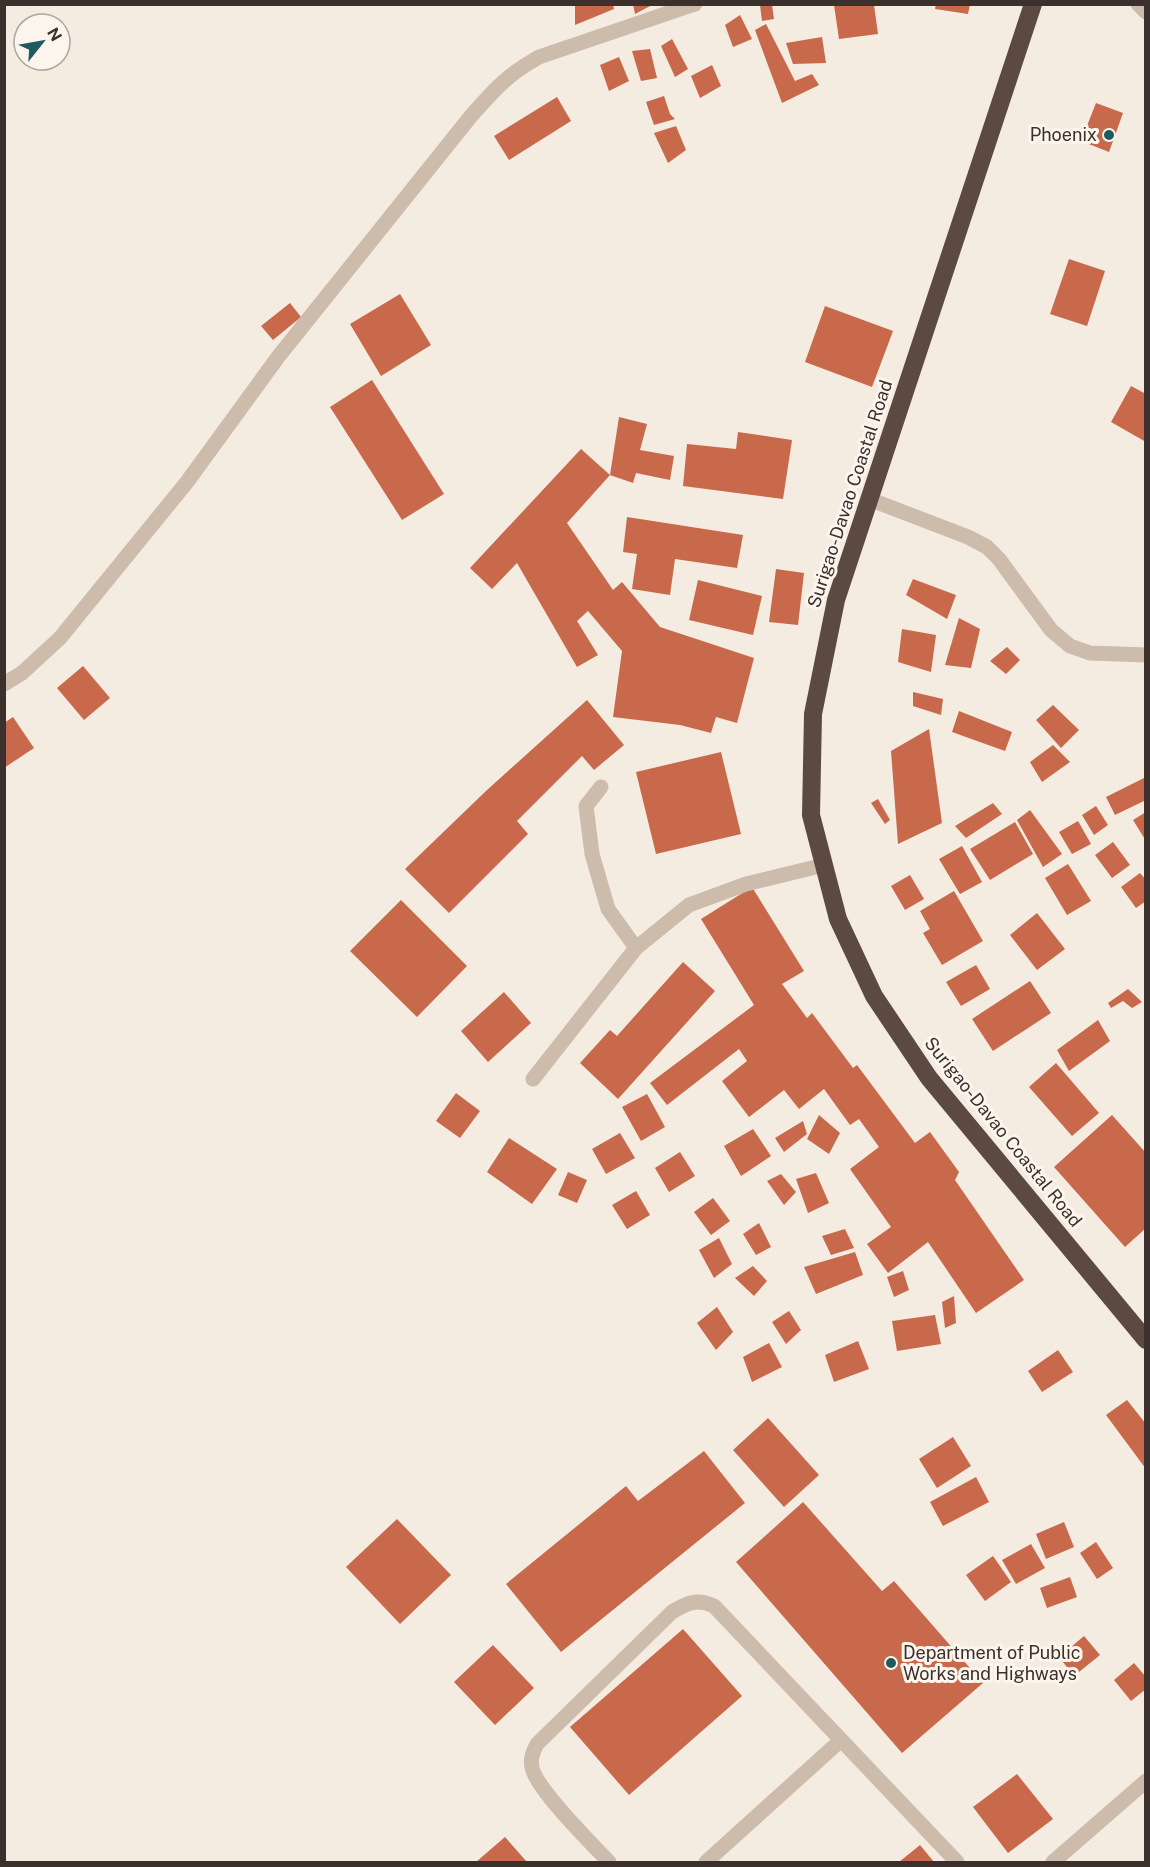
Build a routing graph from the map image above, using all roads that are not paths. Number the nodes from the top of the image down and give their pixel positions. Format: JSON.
{"nodes":[{"id":1,"x":695,"y":4,"type":"edge"},
{"id":2,"x":1033,"y":4,"type":"edge"},
{"id":3,"x":1138,"y":4,"type":"edge"},
{"id":4,"x":1146,"y":12,"type":"edge"},
{"id":5,"x":869,"y":499,"type":"junction"},
{"id":6,"x":1146,"y":655,"type":"edge"},
{"id":7,"x":4,"y":684,"type":"edge"},
{"id":8,"x":602,"y":787,"type":"dead end"},
{"id":9,"x":824,"y":865,"type":"junction"},
{"id":10,"x":636,"y":948,"type":"junction"},
{"id":11,"x":533,"y":1079,"type":"dead end"},
{"id":12,"x":1146,"y":1340,"type":"edge"},
{"id":13,"x":840,"y":1742,"type":"junction"},
{"id":14,"x":1146,"y":1781,"type":"edge"},
{"id":15,"x":609,"y":1863,"type":"edge"},
{"id":16,"x":706,"y":1863,"type":"edge"},
{"id":17,"x":957,"y":1863,"type":"edge"},
{"id":18,"x":1053,"y":1863,"type":"edge"}],
"edges":[{"from":1,"to":7,"type":"street"},
{"from":2,"to":5,"type":"highway","name":"Surigao-Davao Coastal Road"},
{"from":3,"to":4,"type":"street"},
{"from":5,"to":6,"type":"street"},
{"from":5,"to":9,"type":"highway","name":"Surigao-Davao Coastal Road"},
{"from":8,"to":10,"type":"street"},
{"from":9,"to":10,"type":"street"},
{"from":9,"to":12,"type":"highway","name":"Surigao-Davao Coastal Road"},
{"from":10,"to":11,"type":"street"},
{"from":13,"to":15,"type":"street"},
{"from":13,"to":16,"type":"street"},
{"from":13,"to":17,"type":"street"},
{"from":14,"to":18,"type":"street"}]}
